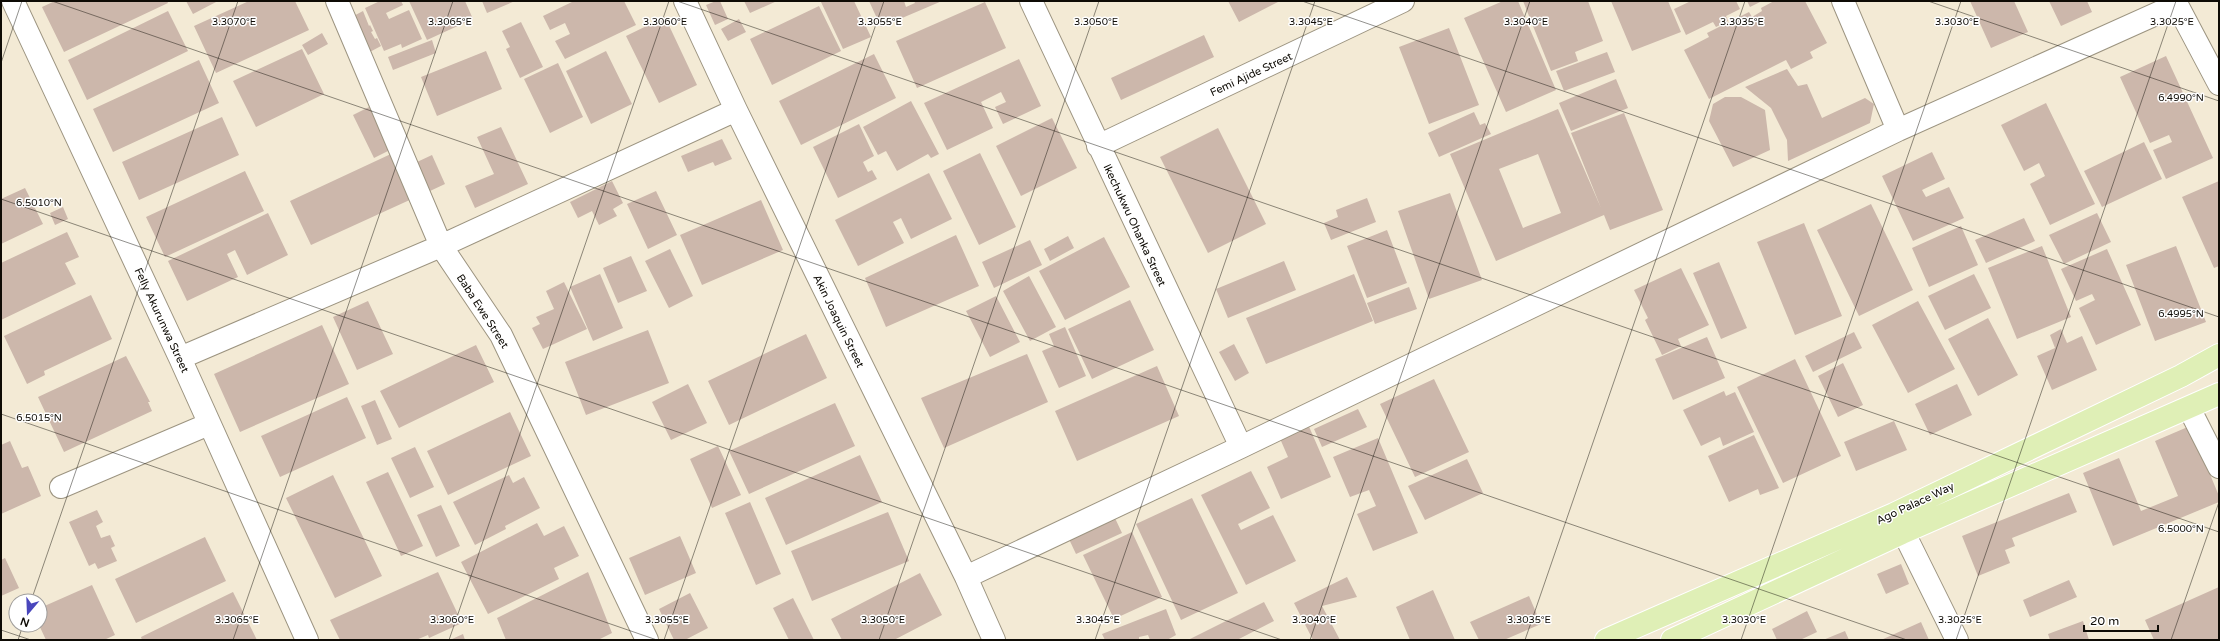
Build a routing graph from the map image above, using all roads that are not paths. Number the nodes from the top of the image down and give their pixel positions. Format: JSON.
{"nodes":[{"id":1,"x":12,"y":1,"type":"edge"},
{"id":2,"x":337,"y":1,"type":"edge"},
{"id":3,"x":685,"y":1,"type":"edge"},
{"id":4,"x":1031,"y":1,"type":"edge"},
{"id":5,"x":1404,"y":1,"type":"edge"},
{"id":6,"x":1844,"y":1,"type":"edge"},
{"id":7,"x":2175,"y":3,"type":"edge"},
{"id":8,"x":2219,"y":84,"type":"edge"},
{"id":9,"x":736,"y":110,"type":"junction"},
{"id":10,"x":1898,"y":130,"type":"junction"},
{"id":11,"x":1098,"y":146,"type":"junction"},
{"id":12,"x":441,"y":246,"type":"junction"},
{"id":13,"x":2219,"y":355,"type":"edge"},
{"id":14,"x":180,"y":358,"type":"junction"},
{"id":15,"x":2219,"y":394,"type":"edge"},
{"id":16,"x":2189,"y":408,"type":"junction"},
{"id":17,"x":210,"y":424,"type":"junction"},
{"id":18,"x":1241,"y":447,"type":"junction"},
{"id":19,"x":2219,"y":467,"type":"edge"},
{"id":20,"x":61,"y":487,"type":"dead end"},
{"id":21,"x":1898,"y":523,"type":"junction"},
{"id":22,"x":966,"y":577,"type":"junction"},
{"id":23,"x":307,"y":640,"type":"edge"},
{"id":24,"x":647,"y":640,"type":"edge"},
{"id":25,"x":994,"y":640,"type":"edge"},
{"id":26,"x":1606,"y":640,"type":"edge"},
{"id":27,"x":1672,"y":640,"type":"edge"},
{"id":28,"x":1957,"y":640,"type":"edge"}],
"edges":[{"from":1,"to":14,"type":"street","name":"Felly Akurunwa Street"},
{"from":2,"to":12,"type":"street","name":"Baba Ewe Street"},
{"from":3,"to":9,"type":"street","name":"Akin Joaquin Street"},
{"from":4,"to":11,"type":"street","name":"Ikechukwu Ohanka Street"},
{"from":5,"to":11,"type":"street","name":"Femi Ajide Street"},
{"from":6,"to":10,"type":"street"},
{"from":7,"to":8,"type":"street"},
{"from":7,"to":10,"type":"street"},
{"from":9,"to":12,"type":"street"},
{"from":9,"to":22,"type":"street","name":"Akin Joaquin Street"},
{"from":10,"to":18,"type":"street"},
{"from":11,"to":18,"type":"street","name":"Ikechukwu Ohanka Street"},
{"from":12,"to":14,"type":"street"},
{"from":12,"to":24,"type":"street","name":"Baba Ewe Street"},
{"from":13,"to":21,"type":"main road","name":"Ago Palace Way"},
{"from":14,"to":17,"type":"street","name":"Felly Akurunwa Street"},
{"from":15,"to":16,"type":"main road","name":"Ago Palace Way"},
{"from":16,"to":19,"type":"street"},
{"from":16,"to":21,"type":"main road","name":"Ago Palace Way"},
{"from":17,"to":20,"type":"street"},
{"from":17,"to":23,"type":"street","name":"Felly Akurunwa Street"},
{"from":18,"to":22,"type":"street"},
{"from":21,"to":26,"type":"main road","name":"Ago Palace Way"},
{"from":21,"to":27,"type":"main road","name":"Ago Palace Way"},
{"from":21,"to":28,"type":"street"},
{"from":22,"to":25,"type":"street","name":"Akin Joaquin Street"}]}
